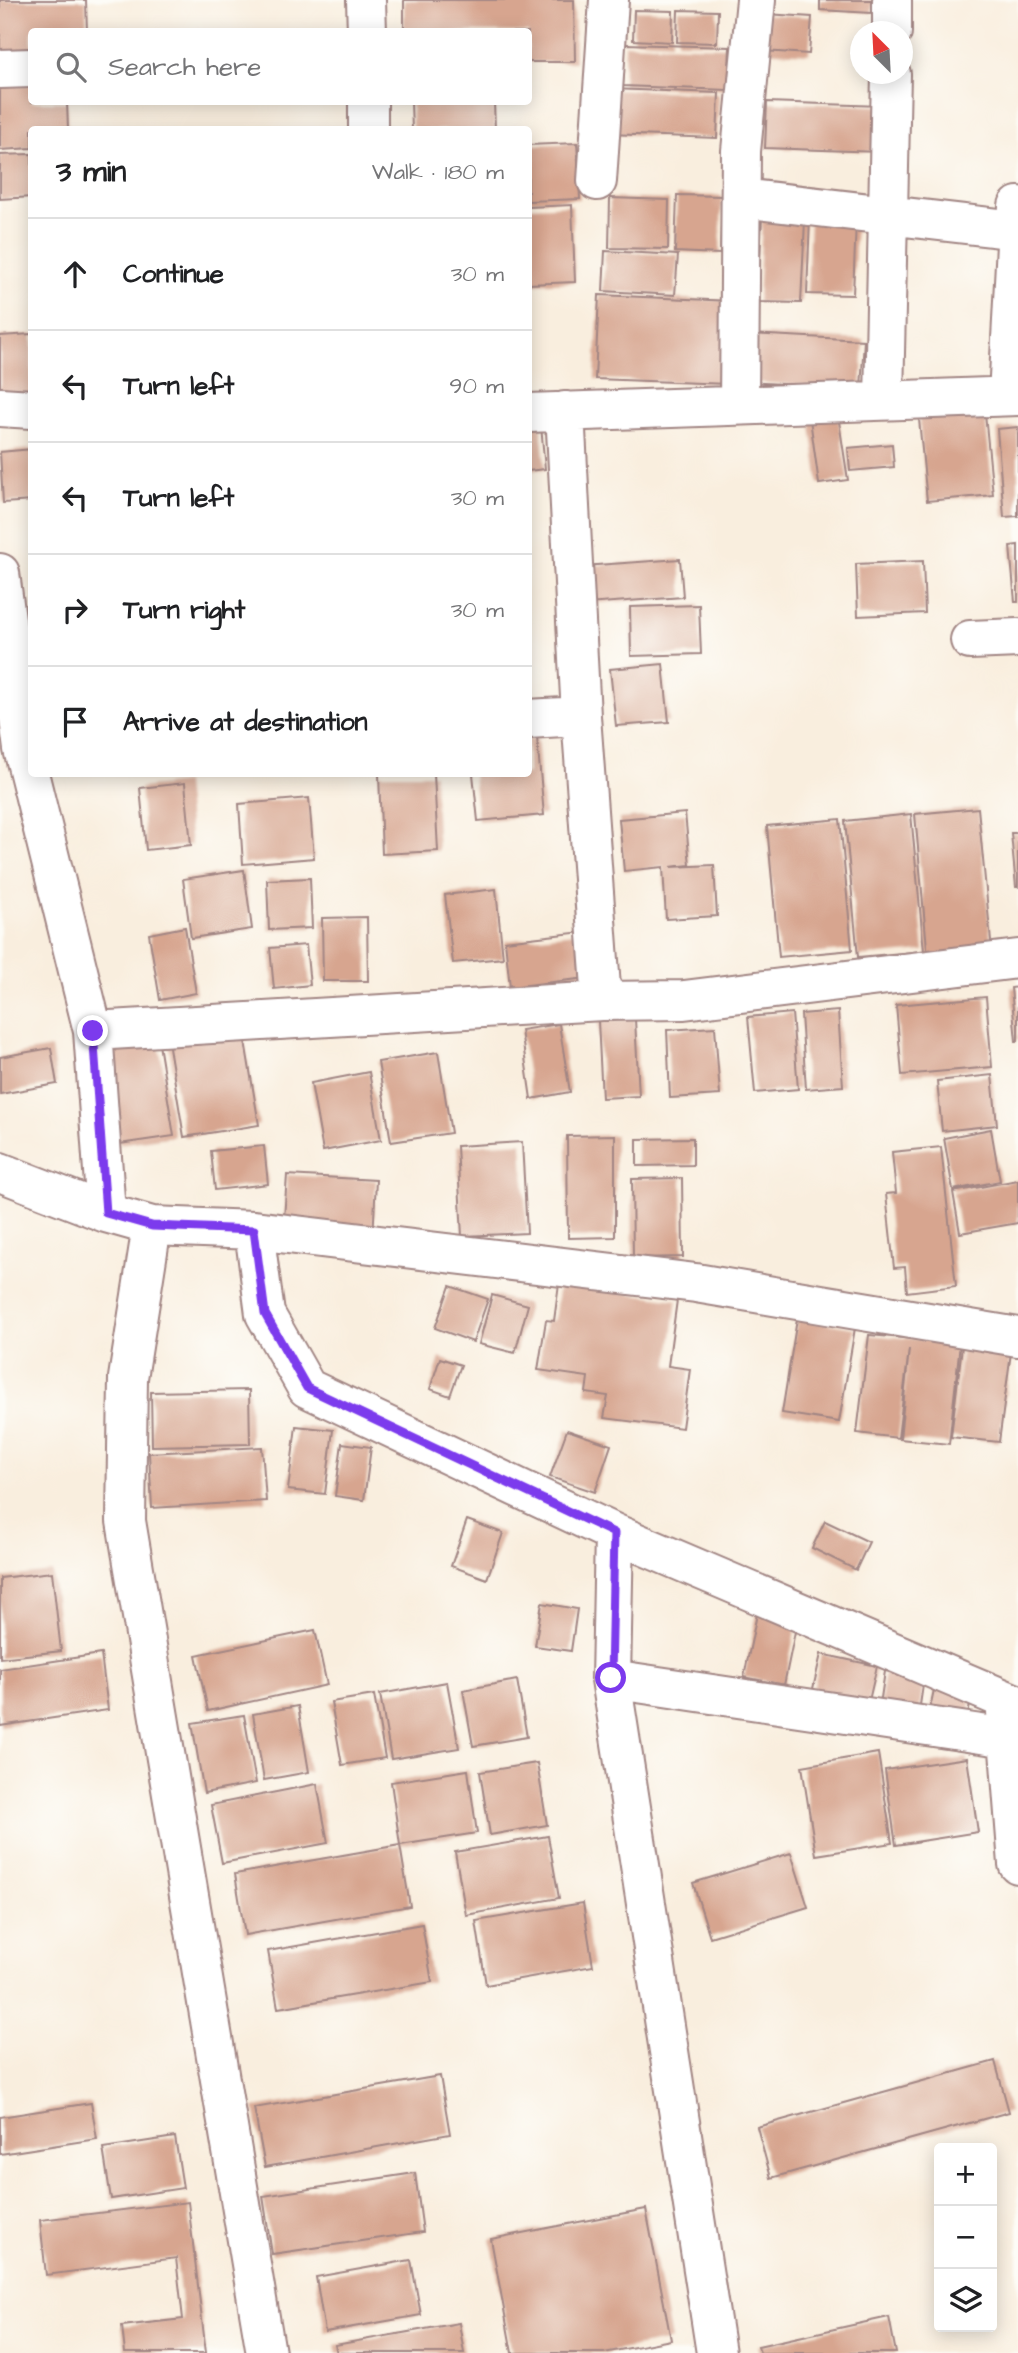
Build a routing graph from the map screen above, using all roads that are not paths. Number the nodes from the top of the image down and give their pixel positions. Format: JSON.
{"nodes":[{"id":1,"x":366,"y":0,"type":"edge"},
{"id":2,"x":609,"y":0,"type":"edge"},
{"id":3,"x":756,"y":0,"type":"edge"},
{"id":4,"x":892,"y":0,"type":"edge"},
{"id":5,"x":892,"y":21,"type":"edge"},
{"id":6,"x":367,"y":28,"type":"edge"},
{"id":7,"x":28,"y":68,"type":"edge"},
{"id":8,"x":0,"y":69,"type":"edge"},
{"id":9,"x":891,"y":84,"type":"edge"},
{"id":10,"x":368,"y":105,"type":"edge"},
{"id":11,"x":368,"y":126,"type":"edge"},
{"id":12,"x":597,"y":181,"type":"dead end"},
{"id":13,"x":741,"y":198,"type":"junction"},
{"id":14,"x":888,"y":216,"type":"junction"},
{"id":15,"x":1017,"y":218,"type":"edge"},
{"id":16,"x":1013,"y":396,"type":"edge"},
{"id":17,"x":884,"y":400,"type":"junction"},
{"id":18,"x":739,"y":405,"type":"junction"},
{"id":19,"x":0,"y":407,"type":"edge"},
{"id":20,"x":28,"y":409,"type":"edge"},
{"id":21,"x":547,"y":412,"type":"edge"},
{"id":22,"x":12,"y":593,"type":"edge"},
{"id":23,"x":1018,"y":638,"type":"edge"},
{"id":24,"x":970,"y":640,"type":"dead end"},
{"id":25,"x":581,"y":716,"type":"junction"},
{"id":26,"x":532,"y":719,"type":"edge"},
{"id":27,"x":18,"y":750,"type":"edge"},
{"id":28,"x":1018,"y":959,"type":"edge"},
{"id":29,"x":601,"y":1001,"type":"junction"},
{"id":30,"x":93,"y":1031,"type":"junction"},
{"id":31,"x":0,"y":1172,"type":"edge"},
{"id":32,"x":106,"y":1213,"type":"junction"},
{"id":33,"x":152,"y":1226,"type":"junction"},
{"id":34,"x":254,"y":1230,"type":"junction"},
{"id":35,"x":1018,"y":1337,"type":"edge"},
{"id":36,"x":614,"y":1533,"type":"junction"},
{"id":37,"x":611,"y":1678,"type":"junction"},
{"id":38,"x":1010,"y":1714,"type":"edge"},
{"id":39,"x":1018,"y":1864,"type":"edge"},
{"id":40,"x":266,"y":2353,"type":"edge"},
{"id":41,"x":716,"y":2353,"type":"edge"}],
"edges":[{"from":1,"to":6,"type":"street"},
{"from":2,"to":12,"type":"street"},
{"from":3,"to":13,"type":"street"},
{"from":4,"to":5,"type":"street"},
{"from":7,"to":8,"type":"street"},
{"from":9,"to":14,"type":"street"},
{"from":10,"to":11,"type":"street"},
{"from":13,"to":14,"type":"street"},
{"from":13,"to":18,"type":"street"},
{"from":14,"to":15,"type":"street"},
{"from":14,"to":17,"type":"street"},
{"from":15,"to":16,"type":"street"},
{"from":16,"to":17,"type":"street"},
{"from":17,"to":18,"type":"street"},
{"from":18,"to":21,"type":"street"},
{"from":19,"to":20,"type":"street"},
{"from":21,"to":25,"type":"street"},
{"from":22,"to":27,"type":"street"},
{"from":23,"to":24,"type":"street"},
{"from":25,"to":26,"type":"street"},
{"from":25,"to":29,"type":"street"},
{"from":27,"to":30,"type":"street"},
{"from":28,"to":29,"type":"street"},
{"from":29,"to":30,"type":"street"},
{"from":30,"to":32,"type":"street"},
{"from":31,"to":32,"type":"street"},
{"from":32,"to":33,"type":"street"},
{"from":33,"to":34,"type":"street"},
{"from":33,"to":40,"type":"street"},
{"from":34,"to":35,"type":"street"},
{"from":34,"to":36,"type":"street"},
{"from":36,"to":37,"type":"street"},
{"from":36,"to":38,"type":"street"},
{"from":37,"to":38,"type":"street"},
{"from":37,"to":41,"type":"street"},
{"from":38,"to":39,"type":"street"}]}
